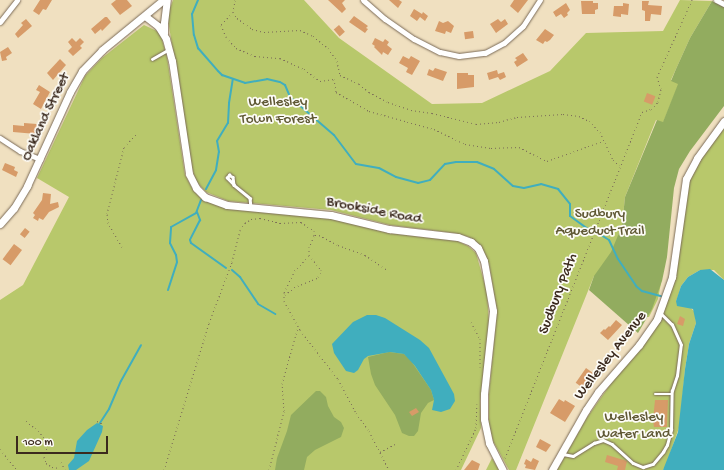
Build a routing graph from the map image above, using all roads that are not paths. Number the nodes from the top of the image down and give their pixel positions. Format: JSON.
{"nodes":[{"id":1,"x":17,"y":0,"type":"edge"},
{"id":2,"x":163,"y":0,"type":"edge"},
{"id":3,"x":167,"y":0,"type":"edge"},
{"id":4,"x":364,"y":0,"type":"edge"},
{"id":5,"x":540,"y":0,"type":"edge"},
{"id":6,"x":716,"y":0,"type":"edge"},
{"id":7,"x":724,"y":4,"type":"edge"},
{"id":8,"x":145,"y":16,"type":"junction"},
{"id":9,"x":0,"y":22,"type":"edge"},
{"id":10,"x":165,"y":35,"type":"junction"},
{"id":11,"x":169,"y":49,"type":"junction"},
{"id":12,"x":152,"y":59,"type":"dead end"},
{"id":13,"x":724,"y":122,"type":"edge"},
{"id":14,"x":0,"y":138,"type":"edge"},
{"id":15,"x":40,"y":160,"type":"junction"},
{"id":16,"x":234,"y":185,"type":"dead end"},
{"id":17,"x":251,"y":207,"type":"junction"},
{"id":18,"x":0,"y":224,"type":"edge"},
{"id":19,"x":660,"y":313,"type":"junction"},
{"id":20,"x":655,"y":394,"type":"dead end"},
{"id":21,"x":672,"y":394,"type":"junction"},
{"id":22,"x":561,"y":452,"type":"junction"},
{"id":23,"x":502,"y":469,"type":"edge"},
{"id":24,"x":552,"y":470,"type":"edge"}],
"edges":[{"from":1,"to":9,"type":"street"},
{"from":2,"to":8,"type":"street","name":"Oakland Street"},
{"from":3,"to":10,"type":"street","name":"Brookside Road"},
{"from":4,"to":5,"type":"street"},
{"from":6,"to":7,"type":"street"},
{"from":8,"to":10,"type":"street","name":"Brookside Road"},
{"from":8,"to":15,"type":"street","name":"Oakland Street"},
{"from":10,"to":11,"type":"street","name":"Brookside Road"},
{"from":11,"to":12,"type":"lane"},
{"from":11,"to":17,"type":"street","name":"Brookside Road"},
{"from":13,"to":19,"type":"street","name":"Wellesley Avenue"},
{"from":14,"to":15,"type":"street"},
{"from":15,"to":18,"type":"street","name":"Oakland Street"},
{"from":16,"to":17,"type":"lane"},
{"from":17,"to":23,"type":"street","name":"Brookside Road"},
{"from":19,"to":21,"type":"lane"},
{"from":19,"to":22,"type":"street","name":"Wellesley Avenue"},
{"from":20,"to":21,"type":"lane"},
{"from":21,"to":22,"type":"lane"},
{"from":22,"to":24,"type":"street","name":"Wellesley Avenue"}]}
